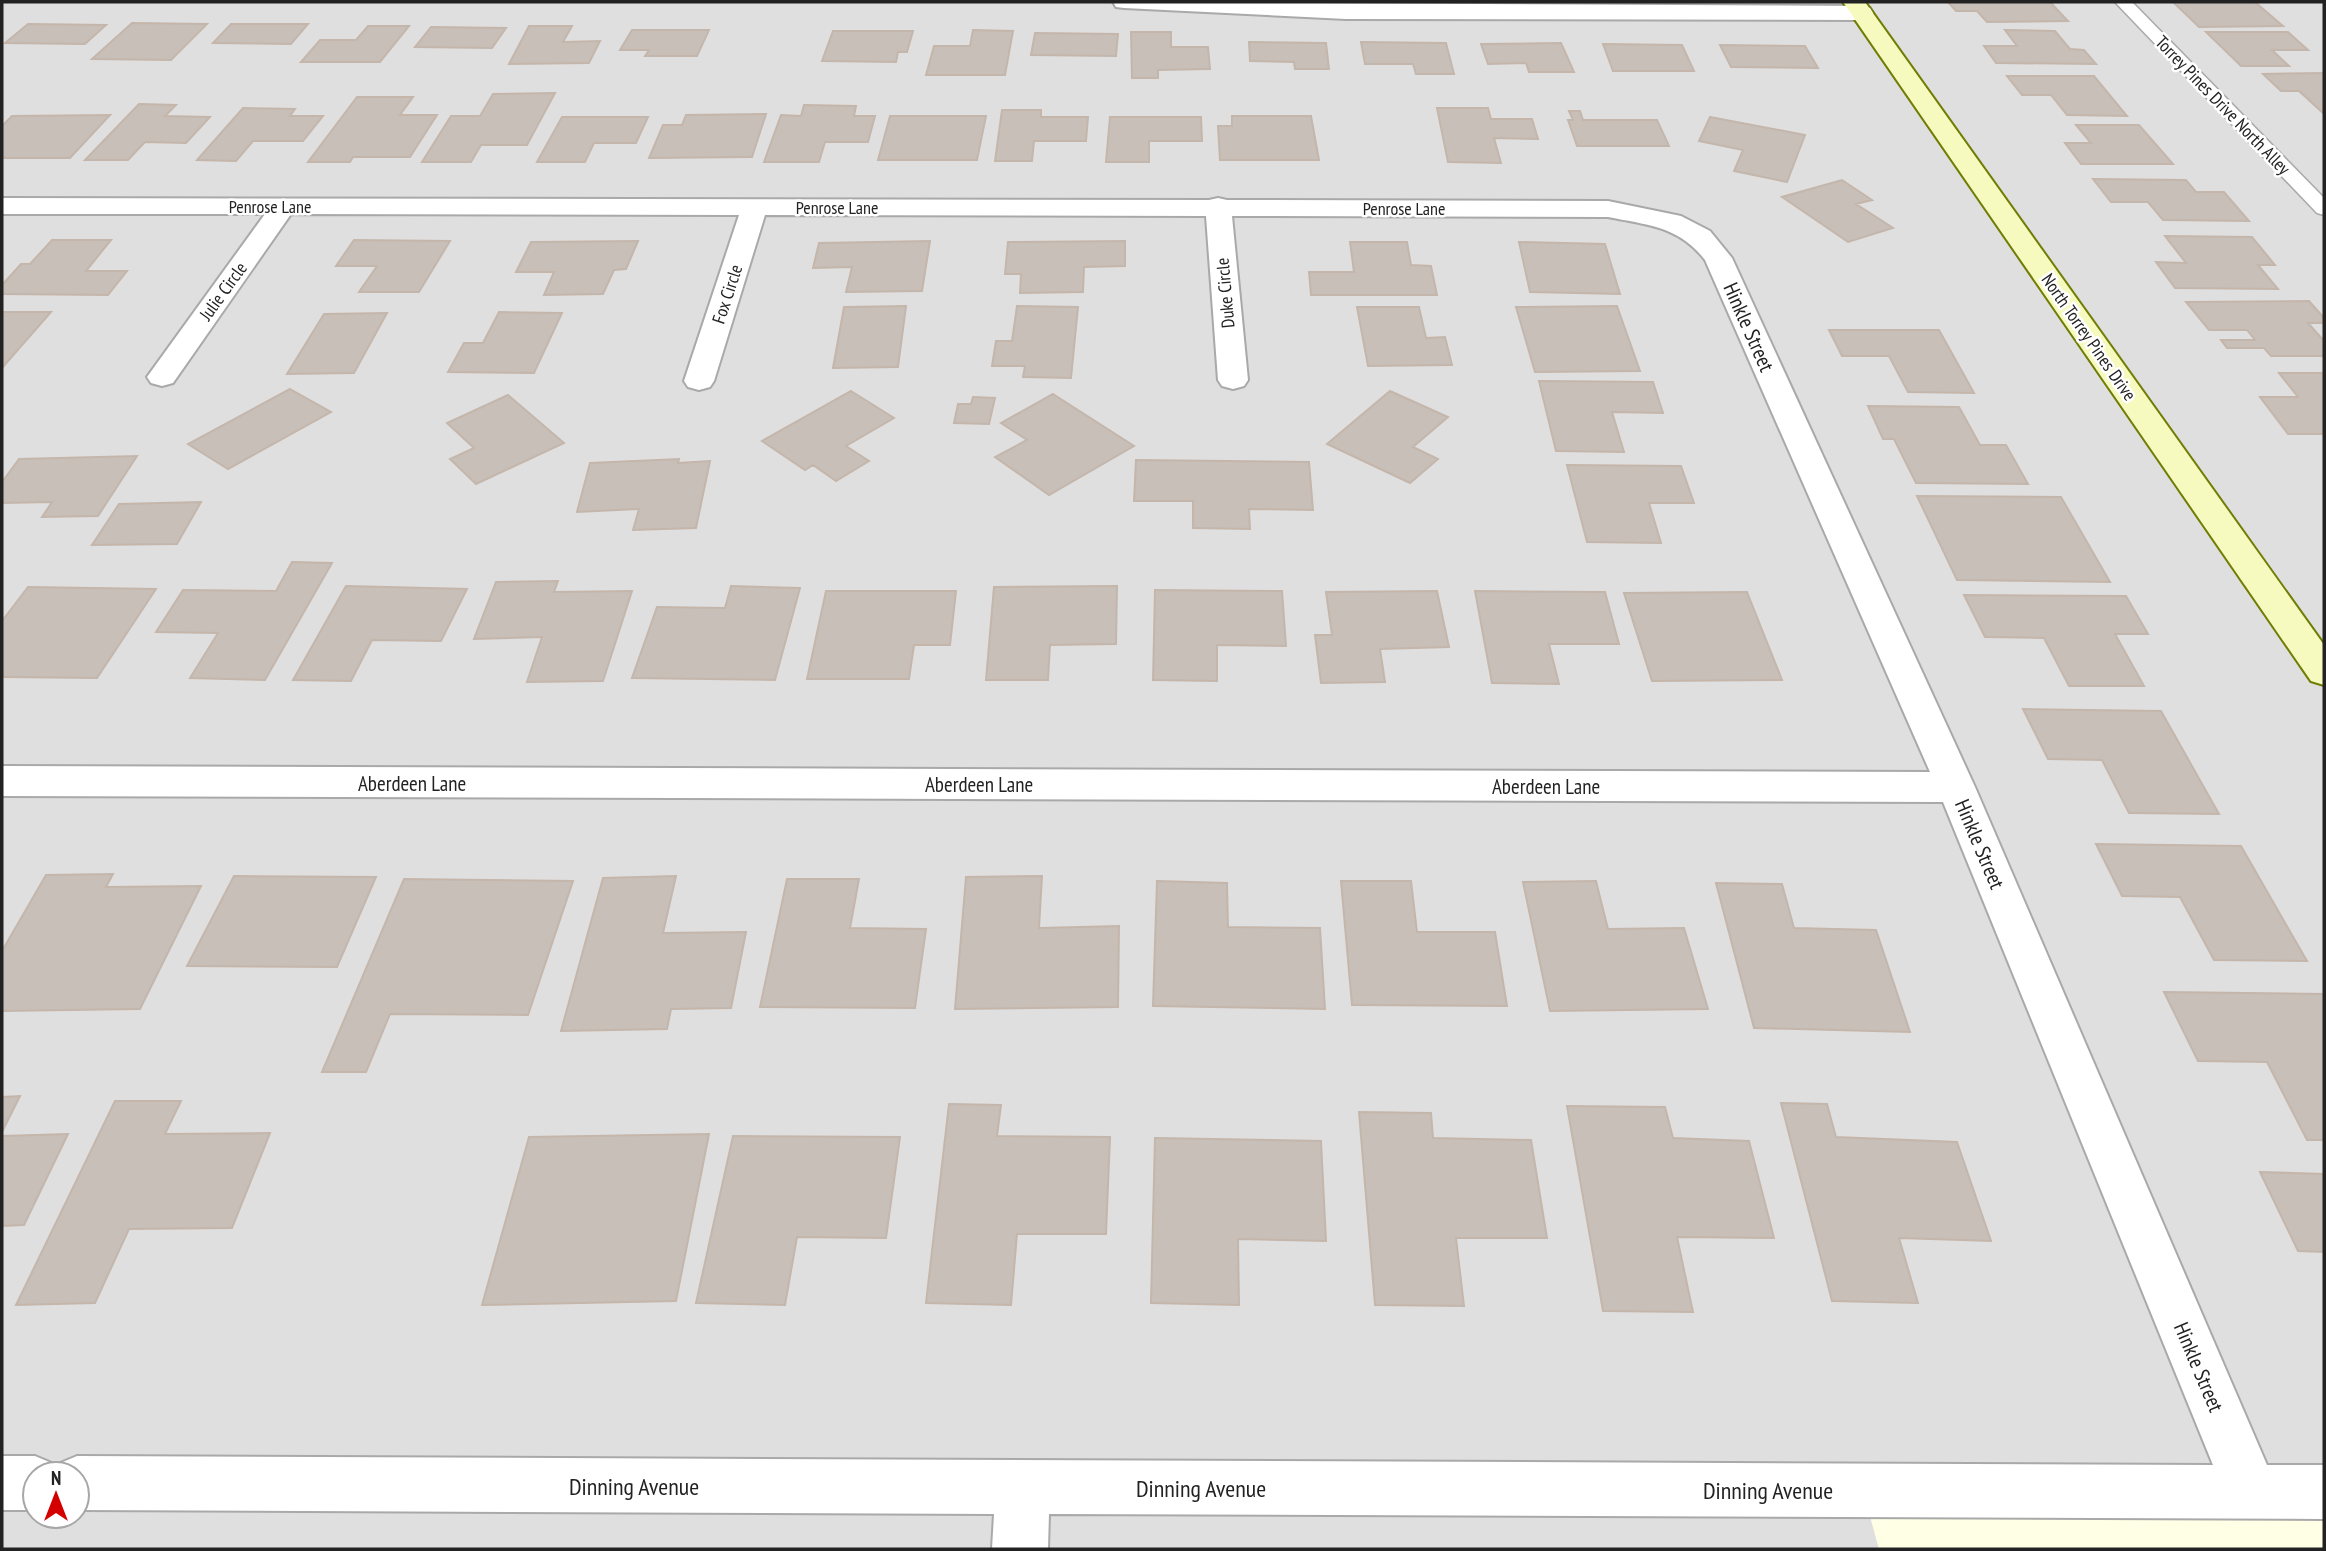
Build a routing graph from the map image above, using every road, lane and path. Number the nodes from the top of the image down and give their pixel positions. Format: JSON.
{"nodes":[{"id":1,"x":1124,"y":2,"type":"edge"},
{"id":2,"x":2123,"y":2,"type":"edge"},
{"id":3,"x":1467,"y":7,"type":"edge"},
{"id":4,"x":1858,"y":8,"type":"edge"},
{"id":5,"x":2,"y":206,"type":"edge"},
{"id":6,"x":284,"y":206,"type":"junction"},
{"id":7,"x":1218,"y":206,"type":"junction"},
{"id":8,"x":755,"y":207,"type":"junction"},
{"id":9,"x":2324,"y":209,"type":"edge"},
{"id":10,"x":1672,"y":222,"type":"joint"},
{"id":11,"x":162,"y":376,"type":"dead end"},
{"id":12,"x":1233,"y":380,"type":"dead end"},
{"id":13,"x":699,"y":381,"type":"dead end"},
{"id":14,"x":2324,"y":672,"type":"edge"},
{"id":15,"x":2,"y":781,"type":"edge"},
{"id":16,"x":1956,"y":787,"type":"junction"},
{"id":17,"x":2,"y":1483,"type":"edge"},
{"id":18,"x":21,"y":1483,"type":"edge"},
{"id":19,"x":91,"y":1483,"type":"edge"},
{"id":20,"x":1023,"y":1488,"type":"junction"},
{"id":21,"x":2251,"y":1492,"type":"junction"},
{"id":22,"x":2324,"y":1492,"type":"edge"},
{"id":23,"x":1020,"y":1549,"type":"edge"}],
"edges":[{"from":1,"to":3,"type":"street"},
{"from":2,"to":9,"type":"lane","name":"Torrey Pines Drive North Alley"},
{"from":3,"to":4,"type":"street"},
{"from":4,"to":14,"type":"main road","name":"North Torrey Pines Drive"},
{"from":5,"to":6,"type":"street","name":"Penrose Lane"},
{"from":6,"to":8,"type":"street","name":"Penrose Lane"},
{"from":6,"to":11,"type":"street","name":"Julie Circle"},
{"from":7,"to":8,"type":"street","name":"Penrose Lane"},
{"from":7,"to":10,"type":"street","name":"Penrose Lane"},
{"from":7,"to":12,"type":"street","name":"Duke Circle"},
{"from":8,"to":13,"type":"street","name":"Fox Circle"},
{"from":10,"to":16,"type":"street","name":"Hinkle Street"},
{"from":15,"to":16,"type":"street","name":"Aberdeen Lane"},
{"from":16,"to":21,"type":"street","name":"Hinkle Street"},
{"from":17,"to":18,"type":"street"},
{"from":19,"to":20,"type":"street","name":"Dinning Avenue"},
{"from":20,"to":21,"type":"street","name":"Dinning Avenue"},
{"from":20,"to":23,"type":"street"},
{"from":21,"to":22,"type":"street","name":"Dinning Avenue"}]}
